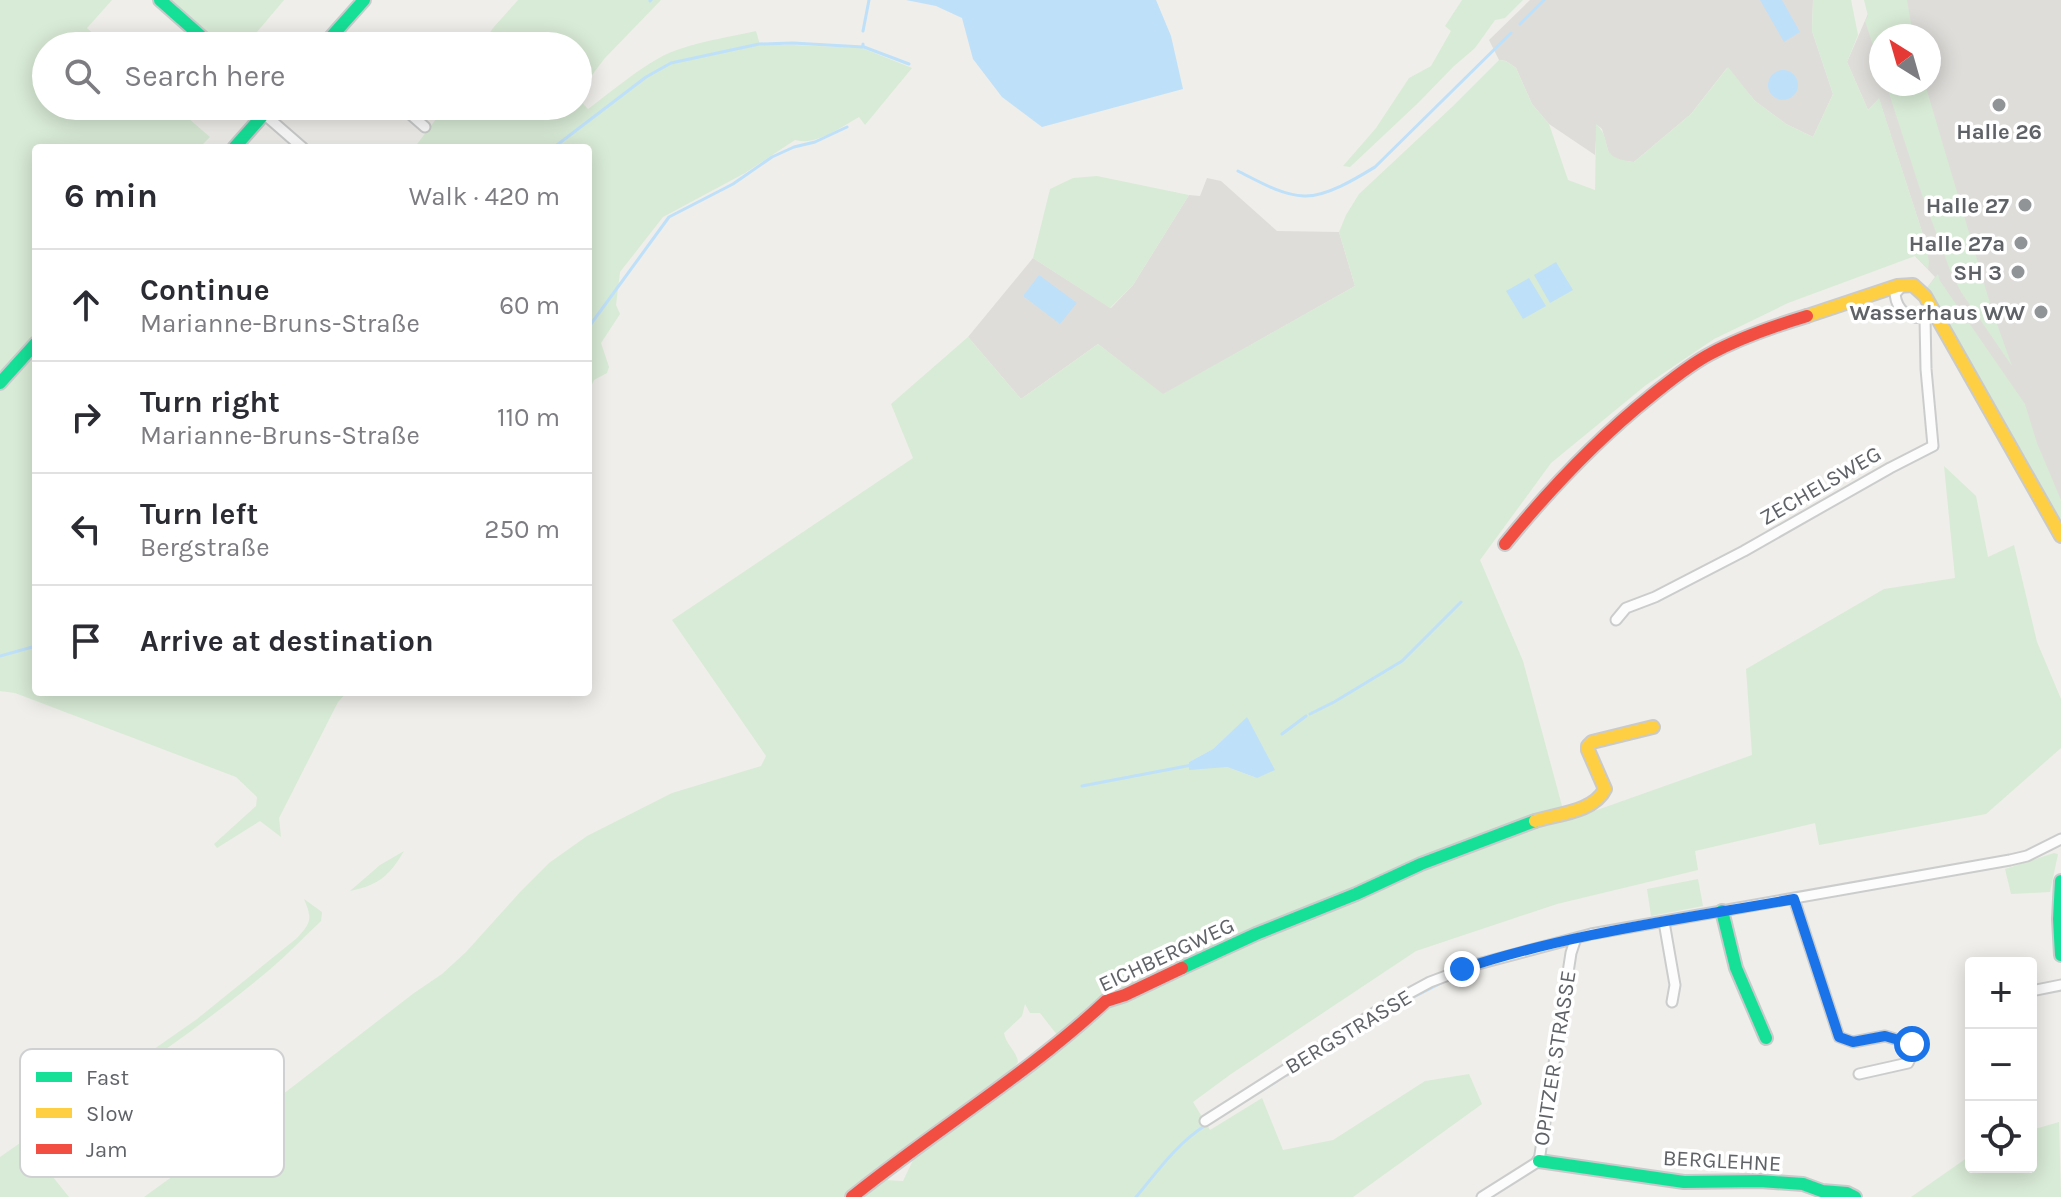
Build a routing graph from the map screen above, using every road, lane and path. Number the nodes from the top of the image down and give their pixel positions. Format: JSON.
{"nodes":[{"id":1,"x":160,"y":0,"type":"edge"},
{"id":2,"x":364,"y":0,"type":"edge"},
{"id":3,"x":196,"y":32,"type":"edge"},
{"id":4,"x":338,"y":32,"type":"edge"},
{"id":5,"x":258,"y":120,"type":"edge"},
{"id":6,"x":276,"y":120,"type":"edge"},
{"id":7,"x":417,"y":120,"type":"edge"},
{"id":8,"x":425,"y":127,"type":"dead end"},
{"id":9,"x":237,"y":144,"type":"edge"},
{"id":10,"x":299,"y":144,"type":"edge"},
{"id":11,"x":1901,"y":287,"type":"junction"},
{"id":12,"x":1930,"y":316,"type":"junction"},
{"id":13,"x":32,"y":347,"type":"edge"},
{"id":14,"x":0,"y":383,"type":"edge"},
{"id":15,"x":2061,"y":536,"type":"edge"},
{"id":16,"x":1505,"y":544,"type":"dead end"},
{"id":17,"x":1616,"y":620,"type":"dead end"},
{"id":18,"x":1653,"y":727,"type":"dead end"},
{"id":19,"x":2061,"y":839,"type":"edge"},
{"id":20,"x":2061,"y":881,"type":"edge"},
{"id":21,"x":1794,"y":899,"type":"junction"},
{"id":22,"x":1722,"y":911,"type":"junction"},
{"id":23,"x":1664,"y":922,"type":"junction"},
{"id":24,"x":1576,"y":938,"type":"junction"},
{"id":25,"x":2061,"y":955,"type":"edge"},
{"id":26,"x":2061,"y":985,"type":"edge"},
{"id":27,"x":2037,"y":990,"type":"edge"},
{"id":28,"x":1672,"y":1002,"type":"dead end"},
{"id":29,"x":1766,"y":1038,"type":"dead end"},
{"id":30,"x":1859,"y":1074,"type":"dead end"},
{"id":31,"x":1205,"y":1121,"type":"dead end"},
{"id":32,"x":1539,"y":1161,"type":"junction"},
{"id":33,"x":852,"y":1197,"type":"edge"},
{"id":34,"x":1482,"y":1197,"type":"edge"},
{"id":35,"x":1855,"y":1197,"type":"edge"}],
"edges":[{"from":1,"to":3,"type":"street"},
{"from":2,"to":4,"type":"street"},
{"from":5,"to":9,"type":"street"},
{"from":6,"to":10,"type":"street"},
{"from":7,"to":8,"type":"street"},
{"from":11,"to":12,"type":"street"},
{"from":11,"to":12,"type":"street"},
{"from":11,"to":16,"type":"street"},
{"from":12,"to":15,"type":"street"},
{"from":12,"to":17,"type":"street","name":"ZECHELSWEG"},
{"from":13,"to":14,"type":"street"},
{"from":18,"to":33,"type":"street","name":"EICHBERGWEG"},
{"from":19,"to":21,"type":"street","name":"BERGSTRASSE"},
{"from":20,"to":25,"type":"street"},
{"from":21,"to":22,"type":"street","name":"BERGSTRASSE"},
{"from":21,"to":30,"type":"street"},
{"from":22,"to":23,"type":"street","name":"BERGSTRASSE"},
{"from":22,"to":29,"type":"street"},
{"from":23,"to":24,"type":"street","name":"BERGSTRASSE"},
{"from":23,"to":28,"type":"street"},
{"from":24,"to":31,"type":"street","name":"BERGSTRASSE"},
{"from":24,"to":32,"type":"street","name":"OPITZER STRASSE"},
{"from":26,"to":27,"type":"street"},
{"from":32,"to":34,"type":"street","name":"OPITZER STRASSE"},
{"from":32,"to":35,"type":"street","name":"BERGLEHNE"}]}
